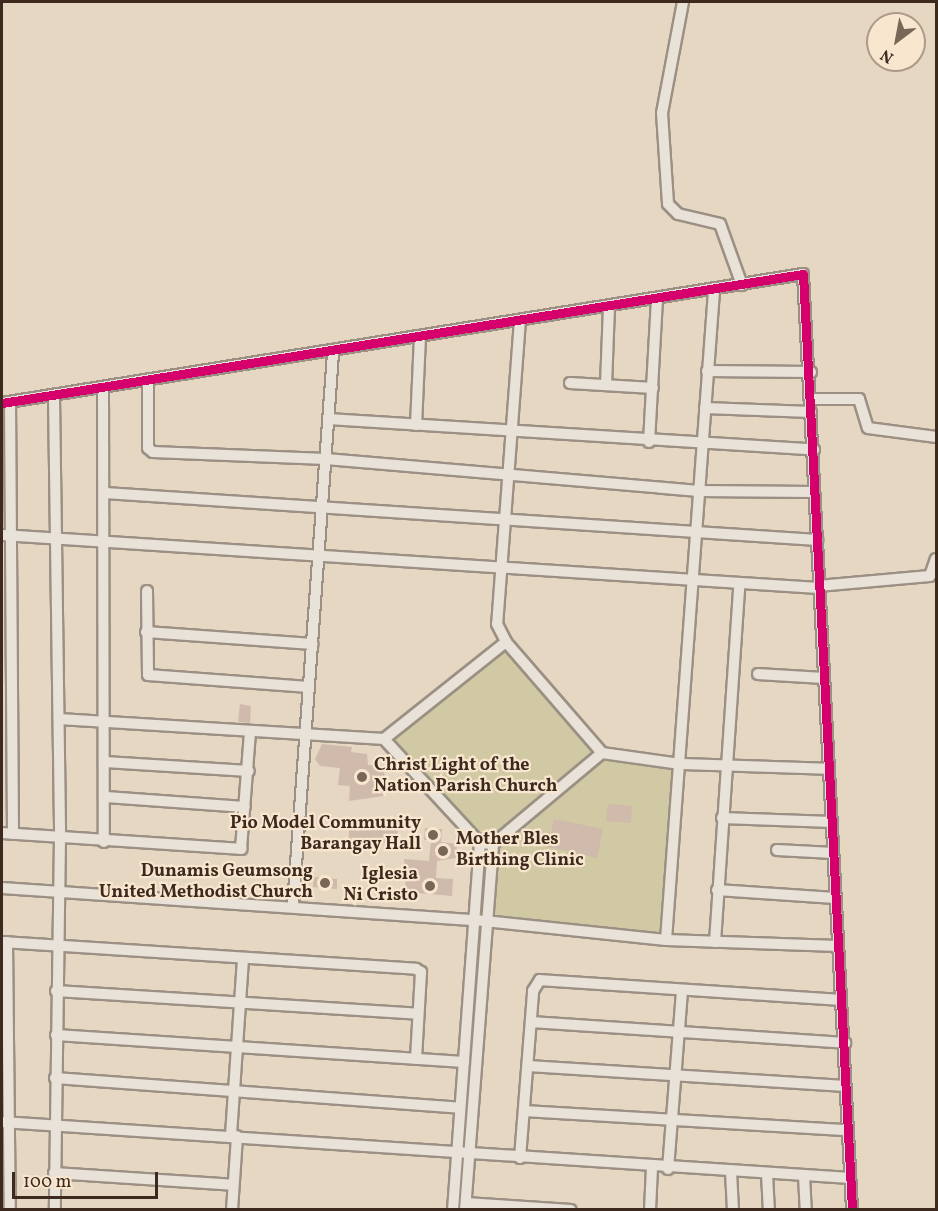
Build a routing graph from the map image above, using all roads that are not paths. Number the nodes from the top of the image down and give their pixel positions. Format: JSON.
{"nodes":[{"id":1,"x":683,"y":2,"type":"edge"},
{"id":2,"x":742,"y":285,"type":"junction"},
{"id":3,"x":714,"y":291,"type":"junction"},
{"id":4,"x":657,"y":298,"type":"junction"},
{"id":5,"x":609,"y":308,"type":"junction"},
{"id":6,"x":520,"y":320,"type":"junction"},
{"id":7,"x":420,"y":336,"type":"junction"},
{"id":8,"x":333,"y":353,"type":"junction"},
{"id":9,"x":707,"y":371,"type":"junction"},
{"id":10,"x":811,"y":372,"type":"junction"},
{"id":11,"x":148,"y":382,"type":"junction"},
{"id":12,"x":570,"y":383,"type":"dead end"},
{"id":13,"x":606,"y":385,"type":"junction"},
{"id":14,"x":103,"y":387,"type":"junction"},
{"id":15,"x":653,"y":388,"type":"junction"},
{"id":16,"x":54,"y":397,"type":"junction"},
{"id":17,"x":810,"y":399,"type":"junction"},
{"id":18,"x":6,"y":403,"type":"edge"},
{"id":19,"x":705,"y":408,"type":"junction"},
{"id":20,"x":811,"y":412,"type":"junction"},
{"id":21,"x":328,"y":419,"type":"junction"},
{"id":22,"x":416,"y":425,"type":"junction"},
{"id":23,"x":515,"y":434,"type":"junction"},
{"id":24,"x":936,"y":437,"type":"edge"},
{"id":25,"x":649,"y":442,"type":"junction"},
{"id":26,"x":702,"y":446,"type":"junction"},
{"id":27,"x":814,"y":450,"type":"junction"},
{"id":28,"x":326,"y":459,"type":"junction"},
{"id":29,"x":511,"y":474,"type":"junction"},
{"id":30,"x":699,"y":491,"type":"junction"},
{"id":31,"x":814,"y":492,"type":"junction"},
{"id":32,"x":105,"y":493,"type":"junction"},
{"id":33,"x":322,"y":506,"type":"junction"},
{"id":34,"x":506,"y":519,"type":"junction"},
{"id":35,"x":695,"y":534,"type":"junction"},
{"id":36,"x":5,"y":535,"type":"edge"},
{"id":37,"x":57,"y":536,"type":"junction"},
{"id":38,"x":104,"y":538,"type":"junction"},
{"id":39,"x":817,"y":540,"type":"junction"},
{"id":40,"x":319,"y":554,"type":"junction"},
{"id":41,"x":936,"y":559,"type":"edge"},
{"id":42,"x":503,"y":570,"type":"junction"},
{"id":43,"x":696,"y":582,"type":"junction"},
{"id":44,"x":739,"y":585,"type":"junction"},
{"id":45,"x":818,"y":587,"type":"junction"},
{"id":46,"x":147,"y":591,"type":"dead end"},
{"id":47,"x":146,"y":632,"type":"junction"},
{"id":48,"x":506,"y":642,"type":"junction"},
{"id":49,"x":313,"y":644,"type":"junction"},
{"id":50,"x":758,"y":674,"type":"dead end"},
{"id":51,"x":823,"y":678,"type":"junction"},
{"id":52,"x":309,"y":687,"type":"junction"},
{"id":53,"x":58,"y":719,"type":"junction"},
{"id":54,"x":104,"y":719,"type":"junction"},
{"id":55,"x":250,"y":732,"type":"junction"},
{"id":56,"x":304,"y":736,"type":"junction"},
{"id":57,"x":384,"y":739,"type":"junction"},
{"id":58,"x":602,"y":753,"type":"junction"},
{"id":59,"x":105,"y":762,"type":"junction"},
{"id":60,"x":680,"y":764,"type":"junction"},
{"id":61,"x":728,"y":765,"type":"junction"},
{"id":62,"x":829,"y":769,"type":"junction"},
{"id":63,"x":249,"y":771,"type":"junction"},
{"id":64,"x":106,"y":798,"type":"junction"},
{"id":65,"x":245,"y":807,"type":"junction"},
{"id":66,"x":722,"y":818,"type":"junction"},
{"id":67,"x":832,"y":822,"type":"junction"},
{"id":68,"x":7,"y":833,"type":"edge"},
{"id":69,"x":60,"y":838,"type":"junction"},
{"id":70,"x":104,"y":842,"type":"junction"},
{"id":71,"x":480,"y":843,"type":"junction"},
{"id":72,"x":493,"y":844,"type":"junction"},
{"id":73,"x":777,"y":850,"type":"dead end"},
{"id":74,"x":833,"y":853,"type":"junction"},
{"id":75,"x":2,"y":888,"type":"edge"},
{"id":76,"x":717,"y":890,"type":"junction"},
{"id":77,"x":59,"y":892,"type":"junction"},
{"id":78,"x":836,"y":898,"type":"junction"},
{"id":79,"x":293,"y":906,"type":"junction"},
{"id":80,"x":480,"y":921,"type":"junction"},
{"id":81,"x":666,"y":940,"type":"junction"},
{"id":82,"x":4,"y":942,"type":"edge"},
{"id":83,"x":715,"y":942,"type":"junction"},
{"id":84,"x":838,"y":946,"type":"junction"},
{"id":85,"x":57,"y":947,"type":"junction"},
{"id":86,"x":243,"y":959,"type":"junction"},
{"id":87,"x":56,"y":991,"type":"junction"},
{"id":88,"x":682,"y":991,"type":"junction"},
{"id":89,"x":840,"y":1000,"type":"junction"},
{"id":90,"x":240,"y":1002,"type":"junction"},
{"id":91,"x":418,"y":1014,"type":"junction"},
{"id":92,"x":531,"y":1022,"type":"junction"},
{"id":93,"x":680,"y":1033,"type":"junction"},
{"id":94,"x":56,"y":1035,"type":"junction"},
{"id":95,"x":845,"y":1043,"type":"junction"},
{"id":96,"x":237,"y":1045,"type":"junction"},
{"id":97,"x":416,"y":1059,"type":"junction"},
{"id":98,"x":464,"y":1062,"type":"junction"},
{"id":99,"x":528,"y":1066,"type":"junction"},
{"id":100,"x":675,"y":1077,"type":"junction"},
{"id":101,"x":56,"y":1078,"type":"junction"},
{"id":102,"x":845,"y":1086,"type":"junction"},
{"id":103,"x":234,"y":1088,"type":"junction"},
{"id":104,"x":460,"y":1108,"type":"junction"},
{"id":105,"x":524,"y":1110,"type":"junction"},
{"id":106,"x":5,"y":1122,"type":"edge"},
{"id":107,"x":673,"y":1122,"type":"junction"},
{"id":108,"x":53,"y":1124,"type":"junction"},
{"id":109,"x":848,"y":1130,"type":"junction"},
{"id":110,"x":234,"y":1136,"type":"junction"},
{"id":111,"x":457,"y":1154,"type":"junction"},
{"id":112,"x":469,"y":1154,"type":"junction"},
{"id":113,"x":520,"y":1158,"type":"junction"},
{"id":114,"x":652,"y":1168,"type":"junction"},
{"id":115,"x":668,"y":1169,"type":"junction"},
{"id":116,"x":731,"y":1172,"type":"junction"},
{"id":117,"x":54,"y":1173,"type":"junction"},
{"id":118,"x":767,"y":1174,"type":"junction"},
{"id":119,"x":804,"y":1176,"type":"junction"},
{"id":120,"x":850,"y":1178,"type":"junction"},
{"id":121,"x":233,"y":1185,"type":"junction"},
{"id":122,"x":466,"y":1206,"type":"edge"},
{"id":123,"x":10,"y":1209,"type":"edge"},
{"id":124,"x":55,"y":1209,"type":"edge"},
{"id":125,"x":232,"y":1209,"type":"edge"},
{"id":126,"x":453,"y":1209,"type":"edge"},
{"id":127,"x":571,"y":1209,"type":"edge"},
{"id":128,"x":650,"y":1209,"type":"edge"},
{"id":129,"x":733,"y":1209,"type":"edge"},
{"id":130,"x":769,"y":1209,"type":"edge"},
{"id":131,"x":806,"y":1209,"type":"edge"},
{"id":132,"x":852,"y":1209,"type":"edge"}],
"edges":[{"from":1,"to":2,"type":"street"},
{"from":2,"to":3,"type":"street"},
{"from":2,"to":10,"type":"street"},
{"from":3,"to":4,"type":"street"},
{"from":3,"to":9,"type":"street"},
{"from":4,"to":5,"type":"street"},
{"from":4,"to":15,"type":"street"},
{"from":5,"to":6,"type":"street"},
{"from":5,"to":13,"type":"street"},
{"from":6,"to":7,"type":"street"},
{"from":6,"to":23,"type":"street"},
{"from":7,"to":8,"type":"street"},
{"from":7,"to":22,"type":"street"},
{"from":8,"to":11,"type":"street"},
{"from":8,"to":21,"type":"street"},
{"from":9,"to":10,"type":"street"},
{"from":9,"to":19,"type":"street"},
{"from":10,"to":17,"type":"street"},
{"from":11,"to":14,"type":"street"},
{"from":11,"to":28,"type":"street"},
{"from":12,"to":13,"type":"street"},
{"from":13,"to":15,"type":"street"},
{"from":14,"to":16,"type":"street"},
{"from":14,"to":32,"type":"street"},
{"from":15,"to":25,"type":"street"},
{"from":16,"to":18,"type":"street"},
{"from":16,"to":37,"type":"street"},
{"from":17,"to":20,"type":"street"},
{"from":17,"to":24,"type":"street"},
{"from":18,"to":36,"type":"street"},
{"from":19,"to":20,"type":"street"},
{"from":19,"to":26,"type":"street"},
{"from":20,"to":27,"type":"street"},
{"from":21,"to":22,"type":"street"},
{"from":21,"to":28,"type":"street"},
{"from":22,"to":23,"type":"street"},
{"from":23,"to":25,"type":"street"},
{"from":23,"to":29,"type":"street"},
{"from":25,"to":26,"type":"street"},
{"from":26,"to":27,"type":"street"},
{"from":26,"to":30,"type":"street"},
{"from":27,"to":31,"type":"street"},
{"from":28,"to":29,"type":"street"},
{"from":28,"to":33,"type":"street"},
{"from":29,"to":30,"type":"street"},
{"from":29,"to":34,"type":"street"},
{"from":30,"to":31,"type":"street"},
{"from":30,"to":35,"type":"street"},
{"from":31,"to":39,"type":"street"},
{"from":32,"to":33,"type":"street"},
{"from":32,"to":38,"type":"street"},
{"from":33,"to":34,"type":"street"},
{"from":33,"to":40,"type":"street"},
{"from":34,"to":35,"type":"street"},
{"from":34,"to":42,"type":"street"},
{"from":35,"to":39,"type":"street"},
{"from":35,"to":43,"type":"street"},
{"from":36,"to":37,"type":"street"},
{"from":36,"to":68,"type":"street"},
{"from":37,"to":38,"type":"street"},
{"from":37,"to":53,"type":"street"},
{"from":38,"to":40,"type":"street"},
{"from":38,"to":54,"type":"street"},
{"from":39,"to":45,"type":"street"},
{"from":40,"to":42,"type":"street"},
{"from":40,"to":49,"type":"street"},
{"from":41,"to":45,"type":"street"},
{"from":42,"to":43,"type":"street"},
{"from":42,"to":48,"type":"street"},
{"from":43,"to":44,"type":"street"},
{"from":43,"to":60,"type":"street"},
{"from":44,"to":45,"type":"street"},
{"from":44,"to":61,"type":"street"},
{"from":45,"to":51,"type":"street"},
{"from":46,"to":47,"type":"street"},
{"from":47,"to":49,"type":"street"},
{"from":47,"to":52,"type":"street"},
{"from":48,"to":57,"type":"street"},
{"from":48,"to":58,"type":"street"},
{"from":49,"to":52,"type":"street"},
{"from":50,"to":51,"type":"street"},
{"from":51,"to":62,"type":"street"},
{"from":52,"to":56,"type":"street"},
{"from":53,"to":54,"type":"street"},
{"from":53,"to":69,"type":"street"},
{"from":54,"to":55,"type":"street"},
{"from":54,"to":59,"type":"street"},
{"from":55,"to":56,"type":"street"},
{"from":55,"to":63,"type":"street"},
{"from":56,"to":57,"type":"street"},
{"from":56,"to":79,"type":"street"},
{"from":57,"to":71,"type":"street"},
{"from":58,"to":60,"type":"street"},
{"from":58,"to":72,"type":"street"},
{"from":59,"to":63,"type":"street"},
{"from":59,"to":64,"type":"street"},
{"from":60,"to":61,"type":"street"},
{"from":60,"to":81,"type":"street"},
{"from":61,"to":62,"type":"street"},
{"from":61,"to":66,"type":"street"},
{"from":62,"to":67,"type":"street"},
{"from":63,"to":65,"type":"street"},
{"from":64,"to":65,"type":"street"},
{"from":64,"to":70,"type":"street"},
{"from":65,"to":70,"type":"street"},
{"from":66,"to":67,"type":"street"},
{"from":66,"to":76,"type":"street"},
{"from":67,"to":74,"type":"street"},
{"from":68,"to":69,"type":"street"},
{"from":69,"to":70,"type":"street"},
{"from":69,"to":77,"type":"street"},
{"from":71,"to":72,"type":"street"},
{"from":71,"to":80,"type":"street"},
{"from":72,"to":80,"type":"street"},
{"from":73,"to":74,"type":"street"},
{"from":74,"to":78,"type":"street"},
{"from":75,"to":77,"type":"street"},
{"from":76,"to":78,"type":"street"},
{"from":76,"to":83,"type":"street"},
{"from":77,"to":79,"type":"street"},
{"from":77,"to":85,"type":"street"},
{"from":78,"to":84,"type":"street"},
{"from":79,"to":80,"type":"street"},
{"from":80,"to":81,"type":"street"},
{"from":80,"to":98,"type":"street"},
{"from":80,"to":112,"type":"street"},
{"from":81,"to":83,"type":"street"},
{"from":82,"to":85,"type":"street"},
{"from":82,"to":106,"type":"street"},
{"from":83,"to":84,"type":"street"},
{"from":84,"to":89,"type":"street"},
{"from":85,"to":86,"type":"street"},
{"from":85,"to":87,"type":"street"},
{"from":86,"to":90,"type":"street"},
{"from":86,"to":91,"type":"street"},
{"from":87,"to":90,"type":"street"},
{"from":87,"to":94,"type":"street"},
{"from":88,"to":89,"type":"street"},
{"from":88,"to":92,"type":"street"},
{"from":88,"to":93,"type":"street"},
{"from":89,"to":95,"type":"street"},
{"from":90,"to":91,"type":"street"},
{"from":90,"to":96,"type":"street"},
{"from":91,"to":97,"type":"street"},
{"from":92,"to":93,"type":"street"},
{"from":92,"to":99,"type":"street"},
{"from":93,"to":95,"type":"street"},
{"from":93,"to":100,"type":"street"},
{"from":94,"to":96,"type":"street"},
{"from":94,"to":101,"type":"street"},
{"from":95,"to":102,"type":"street"},
{"from":96,"to":97,"type":"street"},
{"from":96,"to":103,"type":"street"},
{"from":97,"to":98,"type":"street"},
{"from":98,"to":104,"type":"street"},
{"from":99,"to":100,"type":"street"},
{"from":99,"to":105,"type":"street"},
{"from":100,"to":102,"type":"street"},
{"from":100,"to":107,"type":"street"},
{"from":101,"to":103,"type":"street"},
{"from":101,"to":108,"type":"street"},
{"from":102,"to":109,"type":"street"},
{"from":103,"to":104,"type":"street"},
{"from":103,"to":110,"type":"street"},
{"from":104,"to":111,"type":"street"},
{"from":105,"to":107,"type":"street"},
{"from":105,"to":113,"type":"street"},
{"from":106,"to":108,"type":"street"},
{"from":106,"to":123,"type":"street"},
{"from":107,"to":109,"type":"street"},
{"from":107,"to":115,"type":"street"},
{"from":108,"to":110,"type":"street"},
{"from":108,"to":117,"type":"street"},
{"from":109,"to":120,"type":"street"},
{"from":110,"to":111,"type":"street"},
{"from":110,"to":121,"type":"street"},
{"from":111,"to":112,"type":"street"},
{"from":111,"to":126,"type":"street"},
{"from":112,"to":113,"type":"street"},
{"from":112,"to":122,"type":"street"},
{"from":113,"to":114,"type":"street"},
{"from":114,"to":115,"type":"street"},
{"from":114,"to":128,"type":"street"},
{"from":115,"to":116,"type":"street"},
{"from":116,"to":118,"type":"street"},
{"from":116,"to":129,"type":"street"},
{"from":117,"to":121,"type":"street"},
{"from":117,"to":124,"type":"street"},
{"from":118,"to":119,"type":"street"},
{"from":118,"to":130,"type":"street"},
{"from":119,"to":120,"type":"street"},
{"from":119,"to":131,"type":"street"},
{"from":120,"to":132,"type":"street"},
{"from":121,"to":125,"type":"street"},
{"from":122,"to":127,"type":"street"}]}
